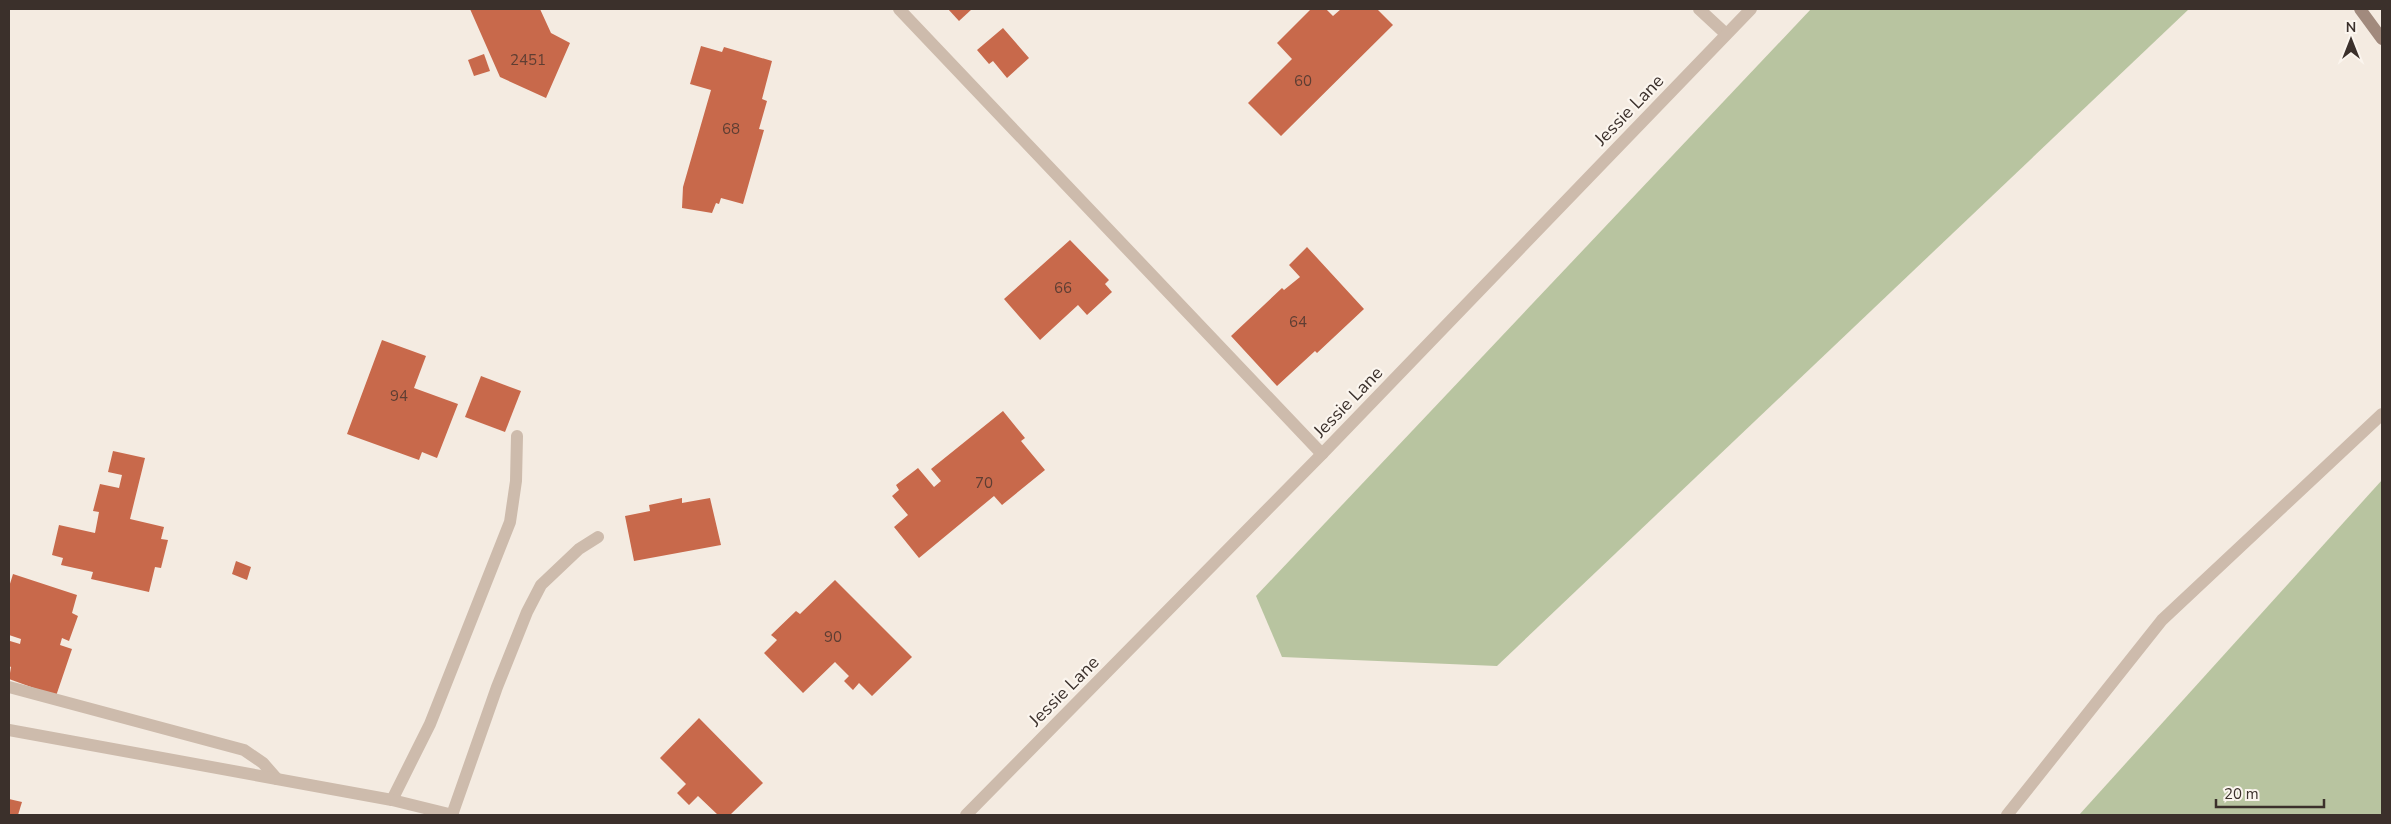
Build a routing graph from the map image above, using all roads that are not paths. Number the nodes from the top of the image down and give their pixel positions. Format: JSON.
{"nodes":[{"id":1,"x":899,"y":9,"type":"edge"},
{"id":2,"x":1699,"y":9,"type":"edge"},
{"id":3,"x":1751,"y":9,"type":"edge"},
{"id":4,"x":2360,"y":9,"type":"edge"},
{"id":5,"x":1726,"y":34,"type":"junction"},
{"id":6,"x":2382,"y":39,"type":"edge"},
{"id":7,"x":2382,"y":414,"type":"edge"},
{"id":8,"x":517,"y":436,"type":"dead end"},
{"id":9,"x":1322,"y":454,"type":"junction"},
{"id":10,"x":598,"y":537,"type":"dead end"},
{"id":11,"x":9,"y":687,"type":"edge"},
{"id":12,"x":9,"y":730,"type":"edge"},
{"id":13,"x":277,"y":779,"type":"junction"},
{"id":14,"x":392,"y":800,"type":"junction"},
{"id":15,"x":453,"y":815,"type":"edge"},
{"id":16,"x":966,"y":815,"type":"edge"},
{"id":17,"x":2007,"y":815,"type":"edge"}],
"edges":[{"from":1,"to":9,"type":"street"},
{"from":2,"to":5,"type":"street"},
{"from":3,"to":5,"type":"street","name":"Jessie Lane"},
{"from":4,"to":6,"type":"main road"},
{"from":5,"to":9,"type":"street","name":"Jessie Lane"},
{"from":7,"to":17,"type":"street"},
{"from":8,"to":14,"type":"street"},
{"from":9,"to":16,"type":"street","name":"Jessie Lane"},
{"from":10,"to":15,"type":"street"},
{"from":11,"to":13,"type":"street"},
{"from":12,"to":13,"type":"street"},
{"from":13,"to":14,"type":"street"},
{"from":14,"to":15,"type":"street"}]}
